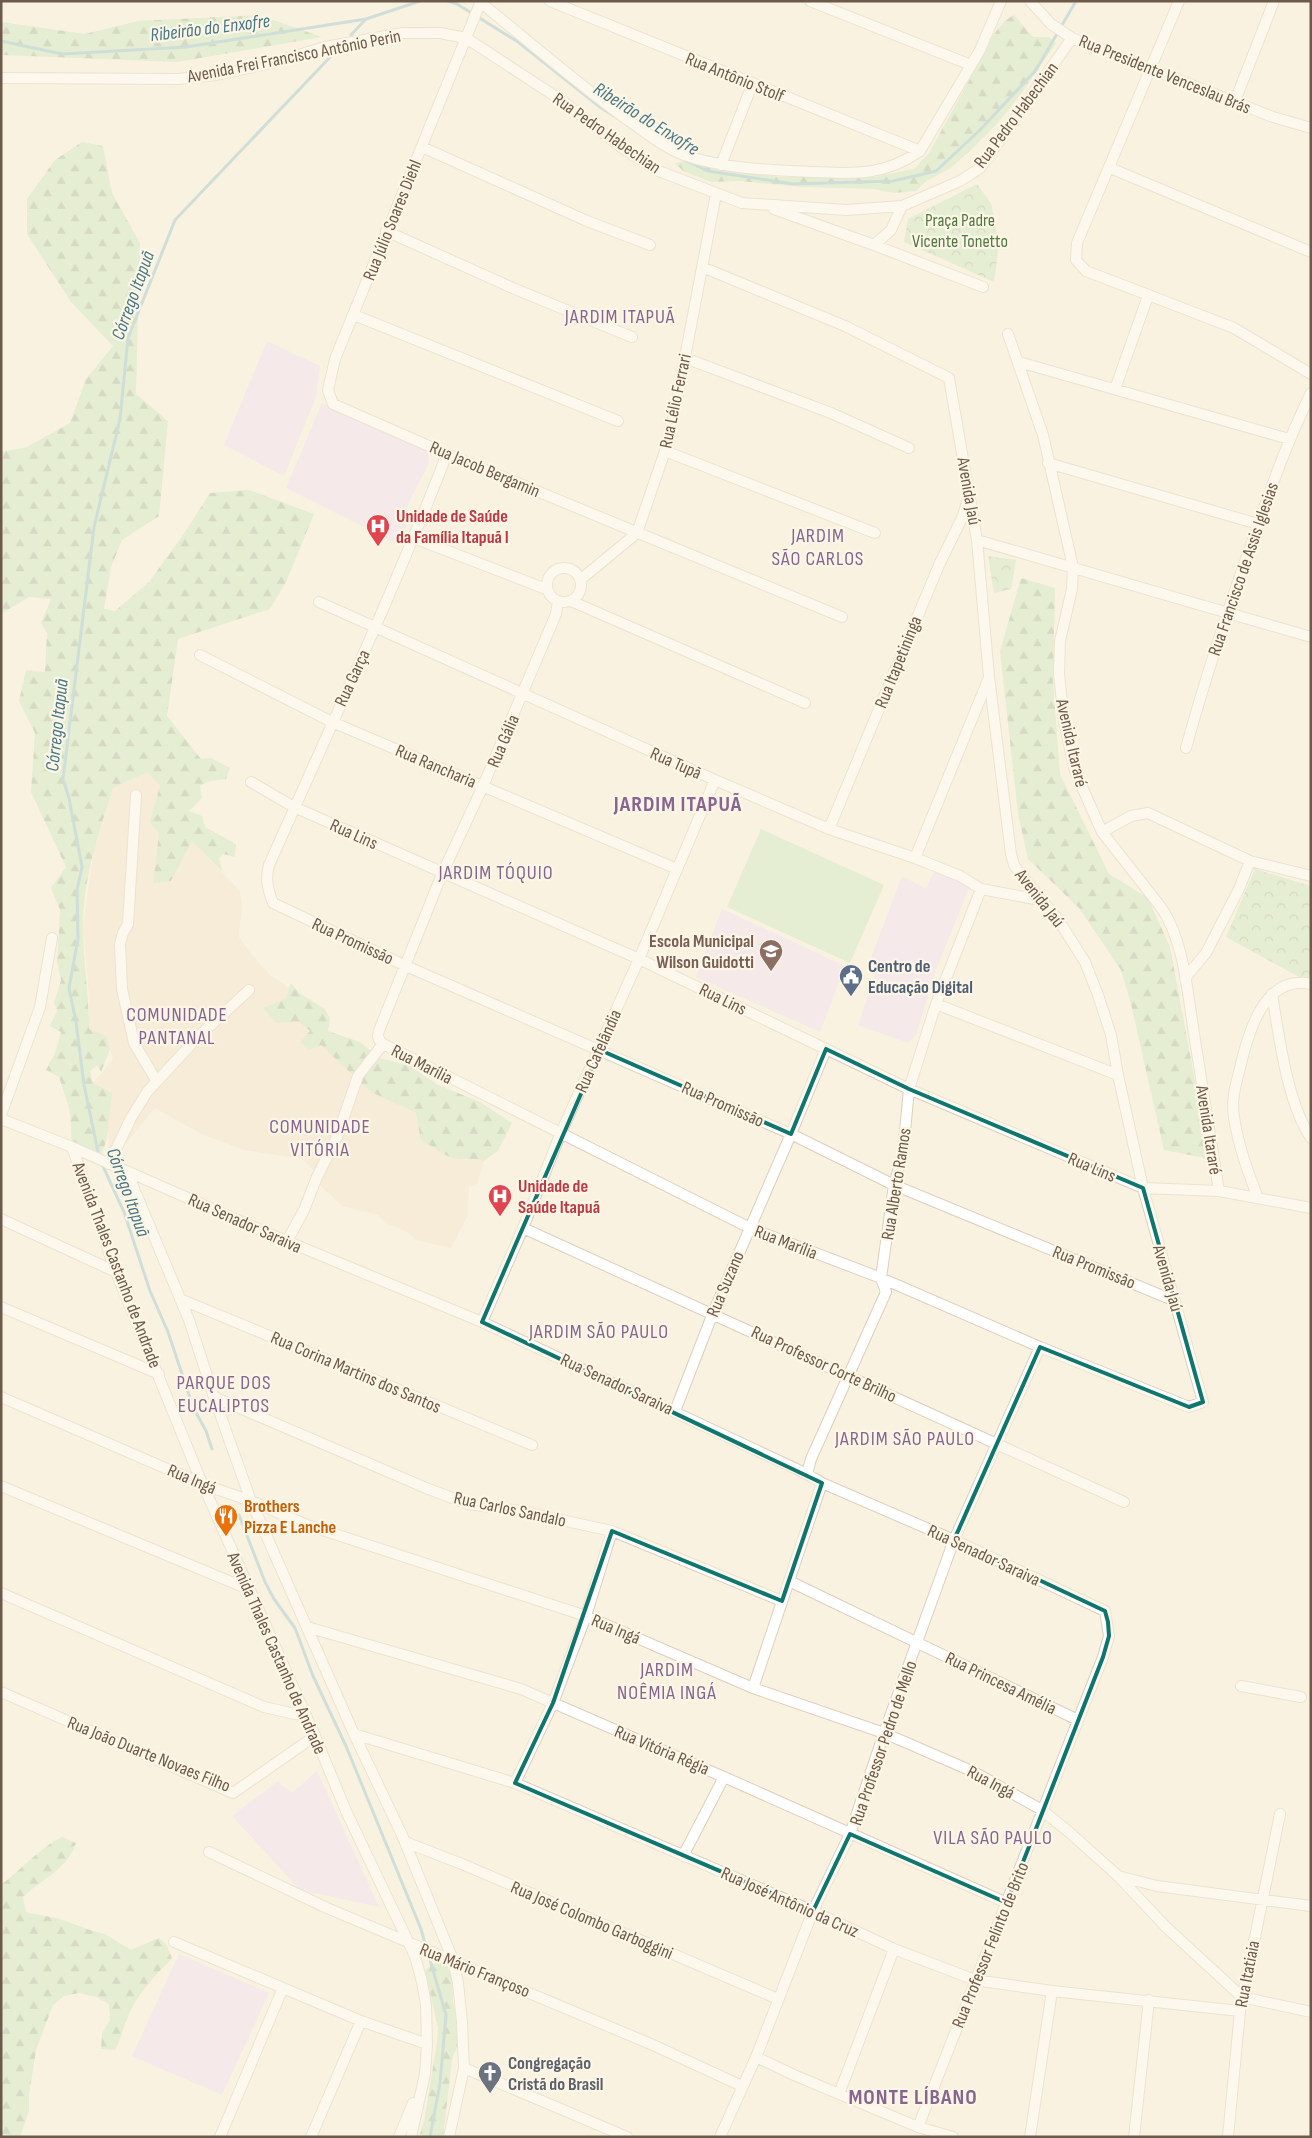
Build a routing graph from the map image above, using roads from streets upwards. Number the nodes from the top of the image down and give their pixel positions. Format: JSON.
{"nodes":[{"id":1,"x":550,"y":1,"type":"edge"},
{"id":2,"x":810,"y":1,"type":"edge"},
{"id":3,"x":1001,"y":1,"type":"edge"},
{"id":4,"x":1030,"y":1,"type":"edge"},
{"id":5,"x":1179,"y":1,"type":"edge"},
{"id":6,"x":1274,"y":1,"type":"edge"},
{"id":7,"x":479,"y":4,"type":"edge"},
{"id":8,"x":1068,"y":35,"type":"junction"},
{"id":9,"x":466,"y":38,"type":"junction"},
{"id":10,"x":970,"y":66,"type":"junction"},
{"id":11,"x":1150,"y":68,"type":"junction"},
{"id":12,"x":1,"y":78,"type":"edge"},
{"id":13,"x":752,"y":84,"type":"junction"},
{"id":14,"x":1234,"y":101,"type":"junction"},
{"id":15,"x":1311,"y":128,"type":"edge"},
{"id":16,"x":422,"y":147,"type":"junction"},
{"id":17,"x":920,"y":151,"type":"junction"},
{"id":18,"x":721,"y":165,"type":"junction"},
{"id":19,"x":1110,"y":168,"type":"junction"},
{"id":20,"x":716,"y":194,"type":"junction"},
{"id":21,"x":763,"y":206,"type":"junction"},
{"id":22,"x":902,"y":206,"type":"junction"},
{"id":23,"x":386,"y":231,"type":"junction"},
{"id":24,"x":650,"y":245,"type":"dead end"},
{"id":25,"x":874,"y":245,"type":"junction"},
{"id":26,"x":1311,"y":252,"type":"edge"},
{"id":27,"x":702,"y":267,"type":"junction"},
{"id":28,"x":982,"y":287,"type":"dead end"},
{"id":29,"x":1148,"y":296,"type":"junction"},
{"id":30,"x":354,"y":315,"type":"junction"},
{"id":31,"x":1008,"y":334,"type":"dead end"},
{"id":32,"x":632,"y":337,"type":"dead end"},
{"id":33,"x":685,"y":358,"type":"junction"},
{"id":34,"x":1019,"y":362,"type":"junction"},
{"id":35,"x":1311,"y":374,"type":"edge"},
{"id":36,"x":1115,"y":389,"type":"junction"},
{"id":37,"x":1311,"y":393,"type":"edge"},
{"id":38,"x":333,"y":404,"type":"joint"},
{"id":39,"x":618,"y":421,"type":"dead end"},
{"id":40,"x":1289,"y":439,"type":"junction"},
{"id":41,"x":909,"y":448,"type":"dead end"},
{"id":42,"x":665,"y":451,"type":"junction"},
{"id":43,"x":447,"y":454,"type":"junction"},
{"id":44,"x":1048,"y":463,"type":"junction"},
{"id":45,"x":970,"y":496,"type":"junction"},
{"id":46,"x":1258,"y":524,"type":"junction"},
{"id":47,"x":637,"y":533,"type":"junction"},
{"id":48,"x":875,"y":533,"type":"dead end"},
{"id":49,"x":414,"y":538,"type":"junction"},
{"id":50,"x":977,"y":540,"type":"junction"},
{"id":51,"x":1073,"y":567,"type":"junction"},
{"id":52,"x":580,"y":580,"type":"junction"},
{"id":53,"x":546,"y":589,"type":"junction"},
{"id":54,"x":571,"y":601,"type":"junction"},
{"id":55,"x":319,"y":602,"type":"dead end"},
{"id":56,"x":558,"y":602,"type":"junction"},
{"id":57,"x":1227,"y":611,"type":"junction"},
{"id":58,"x":842,"y":617,"type":"dead end"},
{"id":59,"x":375,"y":629,"type":"junction"},
{"id":60,"x":1311,"y":637,"type":"edge"},
{"id":61,"x":200,"y":655,"type":"dead end"},
{"id":62,"x":989,"y":677,"type":"junction"},
{"id":63,"x":523,"y":694,"type":"junction"},
{"id":64,"x":805,"y":703,"type":"dead end"},
{"id":65,"x":332,"y":722,"type":"junction"},
{"id":66,"x":1186,"y":748,"type":"dead end"},
{"id":67,"x":715,"y":780,"type":"junction"},
{"id":68,"x":251,"y":782,"type":"dead end"},
{"id":69,"x":483,"y":786,"type":"junction"},
{"id":70,"x":136,"y":795,"type":"dead end"},
{"id":71,"x":294,"y":807,"type":"junction"},
{"id":72,"x":829,"y":829,"type":"junction"},
{"id":73,"x":1102,"y":832,"type":"junction"},
{"id":74,"x":915,"y":858,"type":"junction"},
{"id":75,"x":1250,"y":861,"type":"junction"},
{"id":76,"x":676,"y":869,"type":"junction"},
{"id":77,"x":442,"y":874,"type":"junction"},
{"id":78,"x":1311,"y":876,"type":"edge"},
{"id":79,"x":981,"y":889,"type":"junction"},
{"id":80,"x":1040,"y":900,"type":"junction"},
{"id":81,"x":273,"y":903,"type":"joint"},
{"id":82,"x":52,"y":938,"type":"dead end"},
{"id":83,"x":639,"y":959,"type":"junction"},
{"id":84,"x":406,"y":966,"type":"junction"},
{"id":85,"x":1185,"y":978,"type":"junction"},
{"id":86,"x":1311,"y":984,"type":"edge"},
{"id":87,"x":249,"y":990,"type":"dead end"},
{"id":88,"x":1272,"y":994,"type":"junction"},
{"id":89,"x":936,"y":1004,"type":"junction"},
{"id":90,"x":383,"y":1044,"type":"junction"},
{"id":91,"x":826,"y":1049,"type":"junction"},
{"id":92,"x":600,"y":1050,"type":"junction"},
{"id":93,"x":1118,"y":1076,"type":"junction"},
{"id":94,"x":156,"y":1080,"type":"junction"},
{"id":95,"x":909,"y":1090,"type":"junction"},
{"id":96,"x":1,"y":1116,"type":"edge"},
{"id":97,"x":1,"y":1120,"type":"edge"},
{"id":98,"x":791,"y":1134,"type":"junction"},
{"id":99,"x":560,"y":1135,"type":"junction"},
{"id":100,"x":1311,"y":1138,"type":"edge"},
{"id":101,"x":72,"y":1147,"type":"junction"},
{"id":102,"x":110,"y":1164,"type":"junction"},
{"id":103,"x":127,"y":1172,"type":"junction"},
{"id":104,"x":894,"y":1185,"type":"junction"},
{"id":105,"x":1143,"y":1188,"type":"junction"},
{"id":106,"x":1219,"y":1191,"type":"junction"},
{"id":107,"x":1258,"y":1198,"type":"junction"},
{"id":108,"x":1311,"y":1208,"type":"edge"},
{"id":109,"x":1,"y":1219,"type":"edge"},
{"id":110,"x":523,"y":1228,"type":"junction"},
{"id":111,"x":750,"y":1228,"type":"junction"},
{"id":112,"x":287,"y":1241,"type":"junction"},
{"id":113,"x":116,"y":1272,"type":"junction"},
{"id":114,"x":881,"y":1278,"type":"junction"},
{"id":115,"x":180,"y":1299,"type":"junction"},
{"id":116,"x":1175,"y":1301,"type":"junction"},
{"id":117,"x":1,"y":1307,"type":"edge"},
{"id":118,"x":713,"y":1313,"type":"junction"},
{"id":119,"x":482,"y":1322,"type":"junction"},
{"id":120,"x":1040,"y":1347,"type":"junction"},
{"id":121,"x":159,"y":1374,"type":"junction"},
{"id":122,"x":849,"y":1376,"type":"junction"},
{"id":123,"x":1,"y":1397,"type":"edge"},
{"id":124,"x":214,"y":1397,"type":"junction"},
{"id":125,"x":1203,"y":1402,"type":"joint"},
{"id":126,"x":675,"y":1411,"type":"junction"},
{"id":127,"x":996,"y":1444,"type":"junction"},
{"id":128,"x":532,"y":1445,"type":"dead end"},
{"id":129,"x":807,"y":1474,"type":"junction"},
{"id":130,"x":822,"y":1483,"type":"junction"},
{"id":131,"x":202,"y":1484,"type":"junction"},
{"id":132,"x":1,"y":1486,"type":"edge"},
{"id":133,"x":251,"y":1501,"type":"junction"},
{"id":134,"x":1124,"y":1502,"type":"dead end"},
{"id":135,"x":612,"y":1531,"type":"junction"},
{"id":136,"x":954,"y":1540,"type":"junction"},
{"id":137,"x":789,"y":1581,"type":"junction"},
{"id":138,"x":248,"y":1588,"type":"junction"},
{"id":139,"x":1,"y":1593,"type":"edge"},
{"id":140,"x":782,"y":1601,"type":"junction"},
{"id":141,"x":586,"y":1616,"type":"junction"},
{"id":142,"x":1108,"y":1622,"type":"joint"},
{"id":143,"x":307,"y":1627,"type":"junction"},
{"id":144,"x":918,"y":1642,"type":"junction"},
{"id":145,"x":1241,"y":1686,"type":"dead end"},
{"id":146,"x":753,"y":1688,"type":"junction"},
{"id":147,"x":1,"y":1692,"type":"edge"},
{"id":148,"x":1301,"y":1697,"type":"dead end"},
{"id":149,"x":553,"y":1703,"type":"junction"},
{"id":150,"x":304,"y":1716,"type":"junction"},
{"id":151,"x":1078,"y":1720,"type":"junction"},
{"id":152,"x":354,"y":1734,"type":"junction"},
{"id":153,"x":884,"y":1734,"type":"junction"},
{"id":154,"x":315,"y":1736,"type":"junction"},
{"id":155,"x":724,"y":1776,"type":"junction"},
{"id":156,"x":515,"y":1783,"type":"junction"},
{"id":157,"x":1042,"y":1810,"type":"junction"},
{"id":158,"x":1280,"y":1814,"type":"dead end"},
{"id":159,"x":850,"y":1834,"type":"junction"},
{"id":160,"x":405,"y":1842,"type":"junction"},
{"id":161,"x":209,"y":1852,"type":"dead end"},
{"id":162,"x":683,"y":1856,"type":"junction"},
{"id":163,"x":1117,"y":1875,"type":"junction"},
{"id":164,"x":1263,"y":1899,"type":"junction"},
{"id":165,"x":1007,"y":1903,"type":"junction"},
{"id":166,"x":1311,"y":1906,"type":"edge"},
{"id":167,"x":813,"y":1912,"type":"junction"},
{"id":168,"x":174,"y":1942,"type":"dead end"},
{"id":169,"x":409,"y":1944,"type":"junction"},
{"id":170,"x":894,"y":1949,"type":"junction"},
{"id":171,"x":453,"y":1960,"type":"junction"},
{"id":172,"x":974,"y":1980,"type":"junction"},
{"id":173,"x":283,"y":1988,"type":"junction"},
{"id":174,"x":1052,"y":1991,"type":"junction"},
{"id":175,"x":1242,"y":1997,"type":"junction"},
{"id":176,"x":778,"y":1999,"type":"junction"},
{"id":177,"x":1149,"y":2000,"type":"junction"},
{"id":178,"x":1240,"y":2011,"type":"junction"},
{"id":179,"x":1311,"y":2012,"type":"edge"},
{"id":180,"x":361,"y":2021,"type":"junction"},
{"id":181,"x":427,"y":2044,"type":"junction"},
{"id":182,"x":756,"y":2057,"type":"junction"},
{"id":183,"x":464,"y":2068,"type":"junction"},
{"id":184,"x":425,"y":2074,"type":"junction"},
{"id":185,"x":742,"y":2086,"type":"junction"},
{"id":186,"x":838,"y":2094,"type":"junction"},
{"id":187,"x":918,"y":2127,"type":"junction"},
{"id":188,"x":220,"y":2137,"type":"edge"},
{"id":189,"x":311,"y":2137,"type":"edge"},
{"id":190,"x":399,"y":2137,"type":"edge"},
{"id":191,"x":410,"y":2137,"type":"edge"},
{"id":192,"x":449,"y":2137,"type":"edge"},
{"id":193,"x":627,"y":2137,"type":"edge"},
{"id":194,"x":720,"y":2137,"type":"edge"},
{"id":195,"x":953,"y":2137,"type":"edge"},
{"id":196,"x":1030,"y":2137,"type":"edge"},
{"id":197,"x":1134,"y":2137,"type":"edge"},
{"id":198,"x":1228,"y":2137,"type":"edge"}],
"edges":[{"from":1,"to":13,"type":"street","name":"Rua Antônio Stolf"},
{"from":2,"to":10,"type":"street"},
{"from":3,"to":10,"type":"street","name":"Rua Pedro Habechian"},
{"from":4,"to":8,"type":"street","name":"Rua Presidente Venceslau Brás"},
{"from":5,"to":11,"type":"street"},
{"from":6,"to":14,"type":"street"},
{"from":7,"to":9,"type":"street","name":"Rua Júlio Soares Diehl"},
{"from":7,"to":18,"type":"street","name":"Rua Pedro Habechian"},
{"from":8,"to":11,"type":"street","name":"Rua Presidente Venceslau Brás"},
{"from":8,"to":22,"type":"street","name":"Rua Pedro Habechian"},
{"from":9,"to":12,"type":"street","name":"Avenida Frei Francisco Antônio Perin"},
{"from":9,"to":16,"type":"street","name":"Rua Júlio Soares Diehl"},
{"from":9,"to":20,"type":"street","name":"Rua Pedro Habechian"},
{"from":10,"to":17,"type":"street","name":"Rua Pedro Habechian"},
{"from":11,"to":14,"type":"street","name":"Rua Presidente Venceslau Brás"},
{"from":11,"to":19,"type":"street"},
{"from":13,"to":17,"type":"street","name":"Rua Antônio Stolf"},
{"from":13,"to":18,"type":"street"},
{"from":14,"to":15,"type":"street","name":"Rua Presidente Venceslau Brás"},
{"from":16,"to":23,"type":"street","name":"Rua Júlio Soares Diehl"},
{"from":16,"to":24,"type":"street"},
{"from":17,"to":18,"type":"street","name":"Rua Pedro Habechian"},
{"from":19,"to":26,"type":"street"},
{"from":19,"to":29,"type":"street"},
{"from":20,"to":21,"type":"street","name":"Rua Pedro Habechian"},
{"from":20,"to":27,"type":"street","name":"Rua Lélio Ferrari"},
{"from":21,"to":22,"type":"street","name":"Rua Pedro Habechian"},
{"from":21,"to":25,"type":"street"},
{"from":22,"to":25,"type":"street"},
{"from":23,"to":30,"type":"street","name":"Rua Júlio Soares Diehl"},
{"from":23,"to":32,"type":"street"},
{"from":25,"to":28,"type":"street"},
{"from":27,"to":33,"type":"street","name":"Rua Lélio Ferrari"},
{"from":27,"to":45,"type":"street","name":"Avenida Jaú"},
{"from":29,"to":35,"type":"street"},
{"from":29,"to":36,"type":"street"},
{"from":30,"to":38,"type":"street","name":"Rua Júlio Soares Diehl"},
{"from":30,"to":39,"type":"street"},
{"from":31,"to":34,"type":"street","name":"Avenida Itararé"},
{"from":33,"to":41,"type":"street"},
{"from":33,"to":42,"type":"street","name":"Rua Lélio Ferrari"},
{"from":34,"to":36,"type":"street"},
{"from":34,"to":44,"type":"street","name":"Avenida Itararé"},
{"from":36,"to":40,"type":"street"},
{"from":37,"to":40,"type":"street","name":"Rua Francisco de Assis Iglesias"},
{"from":38,"to":43,"type":"street","name":"Rua Jacob Bergamin"},
{"from":40,"to":46,"type":"street","name":"Rua Francisco de Assis Iglesias"},
{"from":42,"to":47,"type":"street","name":"Rua Lélio Ferrari"},
{"from":42,"to":48,"type":"street"},
{"from":43,"to":47,"type":"street","name":"Rua Jacob Bergamin"},
{"from":43,"to":49,"type":"street","name":"Rua Garça"},
{"from":44,"to":46,"type":"street"},
{"from":44,"to":51,"type":"street","name":"Avenida Itararé"},
{"from":45,"to":50,"type":"street","name":"Avenida Jaú"},
{"from":45,"to":72,"type":"street","name":"Rua Itapetininga"},
{"from":46,"to":57,"type":"street","name":"Rua Francisco de Assis Iglesias"},
{"from":47,"to":52,"type":"street"},
{"from":47,"to":58,"type":"street","name":"Rua Jacob Bergamin"},
{"from":49,"to":53,"type":"street"},
{"from":49,"to":59,"type":"street","name":"Rua Garça"},
{"from":50,"to":51,"type":"street"},
{"from":50,"to":62,"type":"street","name":"Avenida Jaú"},
{"from":51,"to":57,"type":"street"},
{"from":51,"to":73,"type":"street","name":"Avenida Itararé"},
{"from":52,"to":53,"type":"street"},
{"from":52,"to":54,"type":"street"},
{"from":53,"to":56,"type":"street"},
{"from":54,"to":56,"type":"street"},
{"from":54,"to":64,"type":"street"},
{"from":55,"to":59,"type":"street","name":"Rua Tupã"},
{"from":56,"to":63,"type":"street","name":"Rua Gália"},
{"from":57,"to":60,"type":"street"},
{"from":57,"to":66,"type":"street","name":"Rua Francisco de Assis Iglesias"},
{"from":59,"to":63,"type":"street","name":"Rua Tupã"},
{"from":59,"to":65,"type":"street","name":"Rua Garça"},
{"from":61,"to":65,"type":"street","name":"Rua Rancharia"},
{"from":62,"to":74,"type":"street"},
{"from":62,"to":80,"type":"street","name":"Avenida Jaú"},
{"from":63,"to":67,"type":"street","name":"Rua Tupã"},
{"from":63,"to":69,"type":"street","name":"Rua Gália"},
{"from":65,"to":69,"type":"street","name":"Rua Rancharia"},
{"from":65,"to":71,"type":"street","name":"Rua Garça"},
{"from":67,"to":72,"type":"street","name":"Rua Tupã"},
{"from":67,"to":76,"type":"street","name":"Rua Cafelândia"},
{"from":68,"to":71,"type":"street","name":"Rua Lins"},
{"from":69,"to":76,"type":"street","name":"Rua Rancharia"},
{"from":69,"to":77,"type":"street","name":"Rua Gália"},
{"from":70,"to":94,"type":"street"},
{"from":71,"to":77,"type":"street","name":"Rua Lins"},
{"from":71,"to":81,"type":"street","name":"Rua Garça"},
{"from":72,"to":74,"type":"street","name":"Rua Tupã"},
{"from":73,"to":75,"type":"street"},
{"from":73,"to":85,"type":"street","name":"Avenida Itararé"},
{"from":74,"to":79,"type":"street","name":"Rua Tupã"},
{"from":75,"to":78,"type":"street"},
{"from":75,"to":85,"type":"street"},
{"from":76,"to":83,"type":"street","name":"Rua Cafelândia"},
{"from":77,"to":83,"type":"street","name":"Rua Lins"},
{"from":77,"to":84,"type":"street","name":"Rua Gália"},
{"from":79,"to":80,"type":"street","name":"Rua Tupã"},
{"from":79,"to":89,"type":"street","name":"Rua Alberto Ramos"},
{"from":80,"to":93,"type":"street","name":"Avenida Jaú"},
{"from":81,"to":84,"type":"street","name":"Rua Promissão"},
{"from":82,"to":96,"type":"street"},
{"from":83,"to":91,"type":"street","name":"Rua Lins"},
{"from":83,"to":92,"type":"street","name":"Rua Cafelândia"},
{"from":84,"to":90,"type":"street","name":"Rua Gália"},
{"from":84,"to":92,"type":"street","name":"Rua Promissão"},
{"from":85,"to":106,"type":"street","name":"Avenida Itararé"},
{"from":86,"to":88,"type":"street"},
{"from":87,"to":94,"type":"street"},
{"from":88,"to":100,"type":"street"},
{"from":88,"to":107,"type":"street"},
{"from":89,"to":93,"type":"street"},
{"from":89,"to":95,"type":"street","name":"Rua Alberto Ramos"},
{"from":90,"to":99,"type":"street","name":"Rua Marília"},
{"from":90,"to":112,"type":"street"},
{"from":91,"to":95,"type":"street","name":"Rua Lins"},
{"from":91,"to":98,"type":"street","name":"Rua Suzano"},
{"from":92,"to":98,"type":"street","name":"Rua Promissão"},
{"from":92,"to":99,"type":"street","name":"Rua Cafelândia"},
{"from":93,"to":105,"type":"street","name":"Avenida Jaú"},
{"from":94,"to":102,"type":"street"},
{"from":95,"to":104,"type":"street","name":"Rua Alberto Ramos"},
{"from":95,"to":105,"type":"street","name":"Rua Lins"},
{"from":97,"to":101,"type":"street","name":"Rua Senador Saraiva"},
{"from":98,"to":104,"type":"street","name":"Rua Promissão"},
{"from":98,"to":111,"type":"street","name":"Rua Suzano"},
{"from":99,"to":110,"type":"street","name":"Rua Cafelândia"},
{"from":99,"to":111,"type":"street","name":"Rua Marília"},
{"from":101,"to":102,"type":"street","name":"Rua Senador Saraiva"},
{"from":101,"to":113,"type":"street","name":"Avenida Thales Castanho de Andrade"},
{"from":102,"to":103,"type":"street","name":"Rua Senador Saraiva"},
{"from":103,"to":112,"type":"street","name":"Rua Senador Saraiva"},
{"from":103,"to":115,"type":"street"},
{"from":104,"to":114,"type":"street","name":"Rua Alberto Ramos"},
{"from":104,"to":116,"type":"street","name":"Rua Promissão"},
{"from":105,"to":106,"type":"street"},
{"from":105,"to":116,"type":"street","name":"Avenida Jaú"},
{"from":106,"to":107,"type":"street"},
{"from":107,"to":108,"type":"street"},
{"from":109,"to":113,"type":"street"},
{"from":110,"to":118,"type":"street","name":"Rua Professor Corte Brilho"},
{"from":110,"to":119,"type":"street","name":"Rua Cafelândia"},
{"from":111,"to":114,"type":"street","name":"Rua Marília"},
{"from":111,"to":118,"type":"street","name":"Rua Suzano"},
{"from":112,"to":119,"type":"street","name":"Rua Senador Saraiva"},
{"from":113,"to":121,"type":"street","name":"Avenida Thales Castanho de Andrade"},
{"from":114,"to":120,"type":"street","name":"Rua Marília"},
{"from":114,"to":122,"type":"street","name":"Rua Alberto Ramos"},
{"from":115,"to":124,"type":"street"},
{"from":115,"to":128,"type":"street","name":"Rua Corina Martins dos Santos"},
{"from":116,"to":125,"type":"street","name":"Avenida Jaú"},
{"from":117,"to":121,"type":"street"},
{"from":118,"to":122,"type":"street","name":"Rua Professor Corte Brilho"},
{"from":118,"to":126,"type":"street","name":"Rua Suzano"},
{"from":119,"to":126,"type":"street","name":"Rua Senador Saraiva"},
{"from":120,"to":125,"type":"street","name":"Rua Marília"},
{"from":120,"to":127,"type":"street","name":"Rua Professor Pedro de Mello"},
{"from":121,"to":131,"type":"street","name":"Avenida Thales Castanho de Andrade"},
{"from":122,"to":127,"type":"street","name":"Rua Professor Corte Brilho"},
{"from":122,"to":129,"type":"street","name":"Rua Alberto Ramos"},
{"from":123,"to":131,"type":"street","name":"Rua Ingá"},
{"from":124,"to":133,"type":"street"},
{"from":124,"to":135,"type":"street","name":"Rua Carlos Sandalo"},
{"from":126,"to":129,"type":"street","name":"Rua Senador Saraiva"},
{"from":127,"to":134,"type":"street","name":"Rua Professor Corte Brilho"},
{"from":127,"to":136,"type":"street","name":"Rua Professor Pedro de Mello"},
{"from":129,"to":130,"type":"street","name":"Rua Senador Saraiva"},
{"from":130,"to":136,"type":"street","name":"Rua Senador Saraiva"},
{"from":130,"to":137,"type":"street"},
{"from":131,"to":133,"type":"street","name":"Rua Ingá"},
{"from":131,"to":138,"type":"street","name":"Avenida Thales Castanho de Andrade"},
{"from":132,"to":138,"type":"street"},
{"from":133,"to":141,"type":"street","name":"Rua Ingá"},
{"from":133,"to":143,"type":"street"},
{"from":135,"to":140,"type":"street","name":"Rua Carlos Sandalo"},
{"from":135,"to":141,"type":"street"},
{"from":136,"to":142,"type":"street","name":"Rua Senador Saraiva"},
{"from":136,"to":144,"type":"street","name":"Rua Professor Pedro de Mello"},
{"from":137,"to":140,"type":"street"},
{"from":137,"to":144,"type":"street","name":"Rua Princesa Amélia"},
{"from":138,"to":150,"type":"street","name":"Avenida Thales Castanho de Andrade"},
{"from":139,"to":150,"type":"street"},
{"from":140,"to":146,"type":"street"},
{"from":141,"to":146,"type":"street","name":"Rua Ingá"},
{"from":141,"to":149,"type":"street"},
{"from":142,"to":151,"type":"street","name":"Rua Professor Felinto de Brito"},
{"from":143,"to":149,"type":"street","name":"Rua Vitória Régia"},
{"from":143,"to":152,"type":"street"},
{"from":144,"to":151,"type":"street","name":"Rua Princesa Amélia"},
{"from":144,"to":153,"type":"street","name":"Rua Professor Pedro de Mello"},
{"from":145,"to":148,"type":"street"},
{"from":146,"to":153,"type":"street","name":"Rua Ingá"},
{"from":147,"to":154,"type":"street","name":"Rua João Duarte Novaes Filho"},
{"from":149,"to":155,"type":"street","name":"Rua Vitória Régia"},
{"from":149,"to":156,"type":"street"},
{"from":150,"to":154,"type":"street","name":"Avenida Thales Castanho de Andrade"},
{"from":151,"to":157,"type":"street","name":"Rua Professor Felinto de Brito"},
{"from":152,"to":156,"type":"street","name":"Rua José Antônio da Cruz"},
{"from":152,"to":160,"type":"street"},
{"from":153,"to":157,"type":"street","name":"Rua Ingá"},
{"from":153,"to":159,"type":"street","name":"Rua Professor Pedro de Mello"},
{"from":154,"to":169,"type":"street","name":"Avenida Thales Castanho de Andrade"},
{"from":155,"to":159,"type":"street","name":"Rua Vitória Régia"},
{"from":155,"to":162,"type":"street"},
{"from":156,"to":162,"type":"street","name":"Rua José Antônio da Cruz"},
{"from":157,"to":163,"type":"street","name":"Rua Ingá"},
{"from":157,"to":165,"type":"street","name":"Rua Professor Felinto de Brito"},
{"from":158,"to":164,"type":"street","name":"Rua Itatiaia"},
{"from":159,"to":165,"type":"street","name":"Rua Vitória Régia"},
{"from":159,"to":167,"type":"street","name":"Rua Professor Pedro de Mello"},
{"from":160,"to":171,"type":"street"},
{"from":160,"to":176,"type":"street","name":"Rua José Colombo Garboggini"},
{"from":161,"to":169,"type":"street","name":"Rua Mário Françoso"},
{"from":162,"to":167,"type":"street","name":"Rua José Antônio da Cruz"},
{"from":163,"to":164,"type":"street"},
{"from":163,"to":175,"type":"street","name":"Rua Ingá"},
{"from":164,"to":166,"type":"street"},
{"from":164,"to":175,"type":"street","name":"Rua Itatiaia"},
{"from":165,"to":172,"type":"street","name":"Rua Professor Felinto de Brito"},
{"from":167,"to":170,"type":"street","name":"Rua José Antônio da Cruz"},
{"from":167,"to":176,"type":"street","name":"Rua Professor Pedro de Mello"},
{"from":168,"to":173,"type":"street"},
{"from":169,"to":171,"type":"street","name":"Rua Mário Françoso"},
{"from":169,"to":181,"type":"street","name":"Avenida Thales Castanho de Andrade"},
{"from":170,"to":172,"type":"street","name":"Rua José Antônio da Cruz"},
{"from":170,"to":186,"type":"street"},
{"from":171,"to":183,"type":"street"},
{"from":171,"to":185,"type":"street","name":"Rua Mário Françoso"},
{"from":172,"to":174,"type":"street","name":"Rua José Antônio da Cruz"},
{"from":172,"to":187,"type":"street","name":"Rua Professor Felinto de Brito"},
{"from":173,"to":180,"type":"street"},
{"from":173,"to":188,"type":"street"},
{"from":174,"to":177,"type":"street","name":"Rua José Antônio da Cruz"},
{"from":174,"to":196,"type":"street"},
{"from":175,"to":178,"type":"street","name":"Rua Itatiaia"},
{"from":175,"to":179,"type":"street"},
{"from":176,"to":182,"type":"street","name":"Rua Professor Pedro de Mello"},
{"from":177,"to":178,"type":"street","name":"Rua José Antônio da Cruz"},
{"from":177,"to":197,"type":"street"},
{"from":178,"to":198,"type":"street","name":"Rua Itatiaia"},
{"from":180,"to":181,"type":"street"},
{"from":180,"to":189,"type":"street"},
{"from":181,"to":184,"type":"street","name":"Avenida Thales Castanho de Andrade"},
{"from":182,"to":185,"type":"street","name":"Rua Professor Pedro de Mello"},
{"from":182,"to":186,"type":"street"},
{"from":183,"to":192,"type":"street"},
{"from":183,"to":193,"type":"street"},
{"from":184,"to":190,"type":"street"},
{"from":184,"to":191,"type":"street","name":"Avenida Thales Castanho de Andrade"},
{"from":185,"to":194,"type":"street","name":"Rua Professor Pedro de Mello"},
{"from":186,"to":187,"type":"street"},
{"from":187,"to":195,"type":"street"}]}
